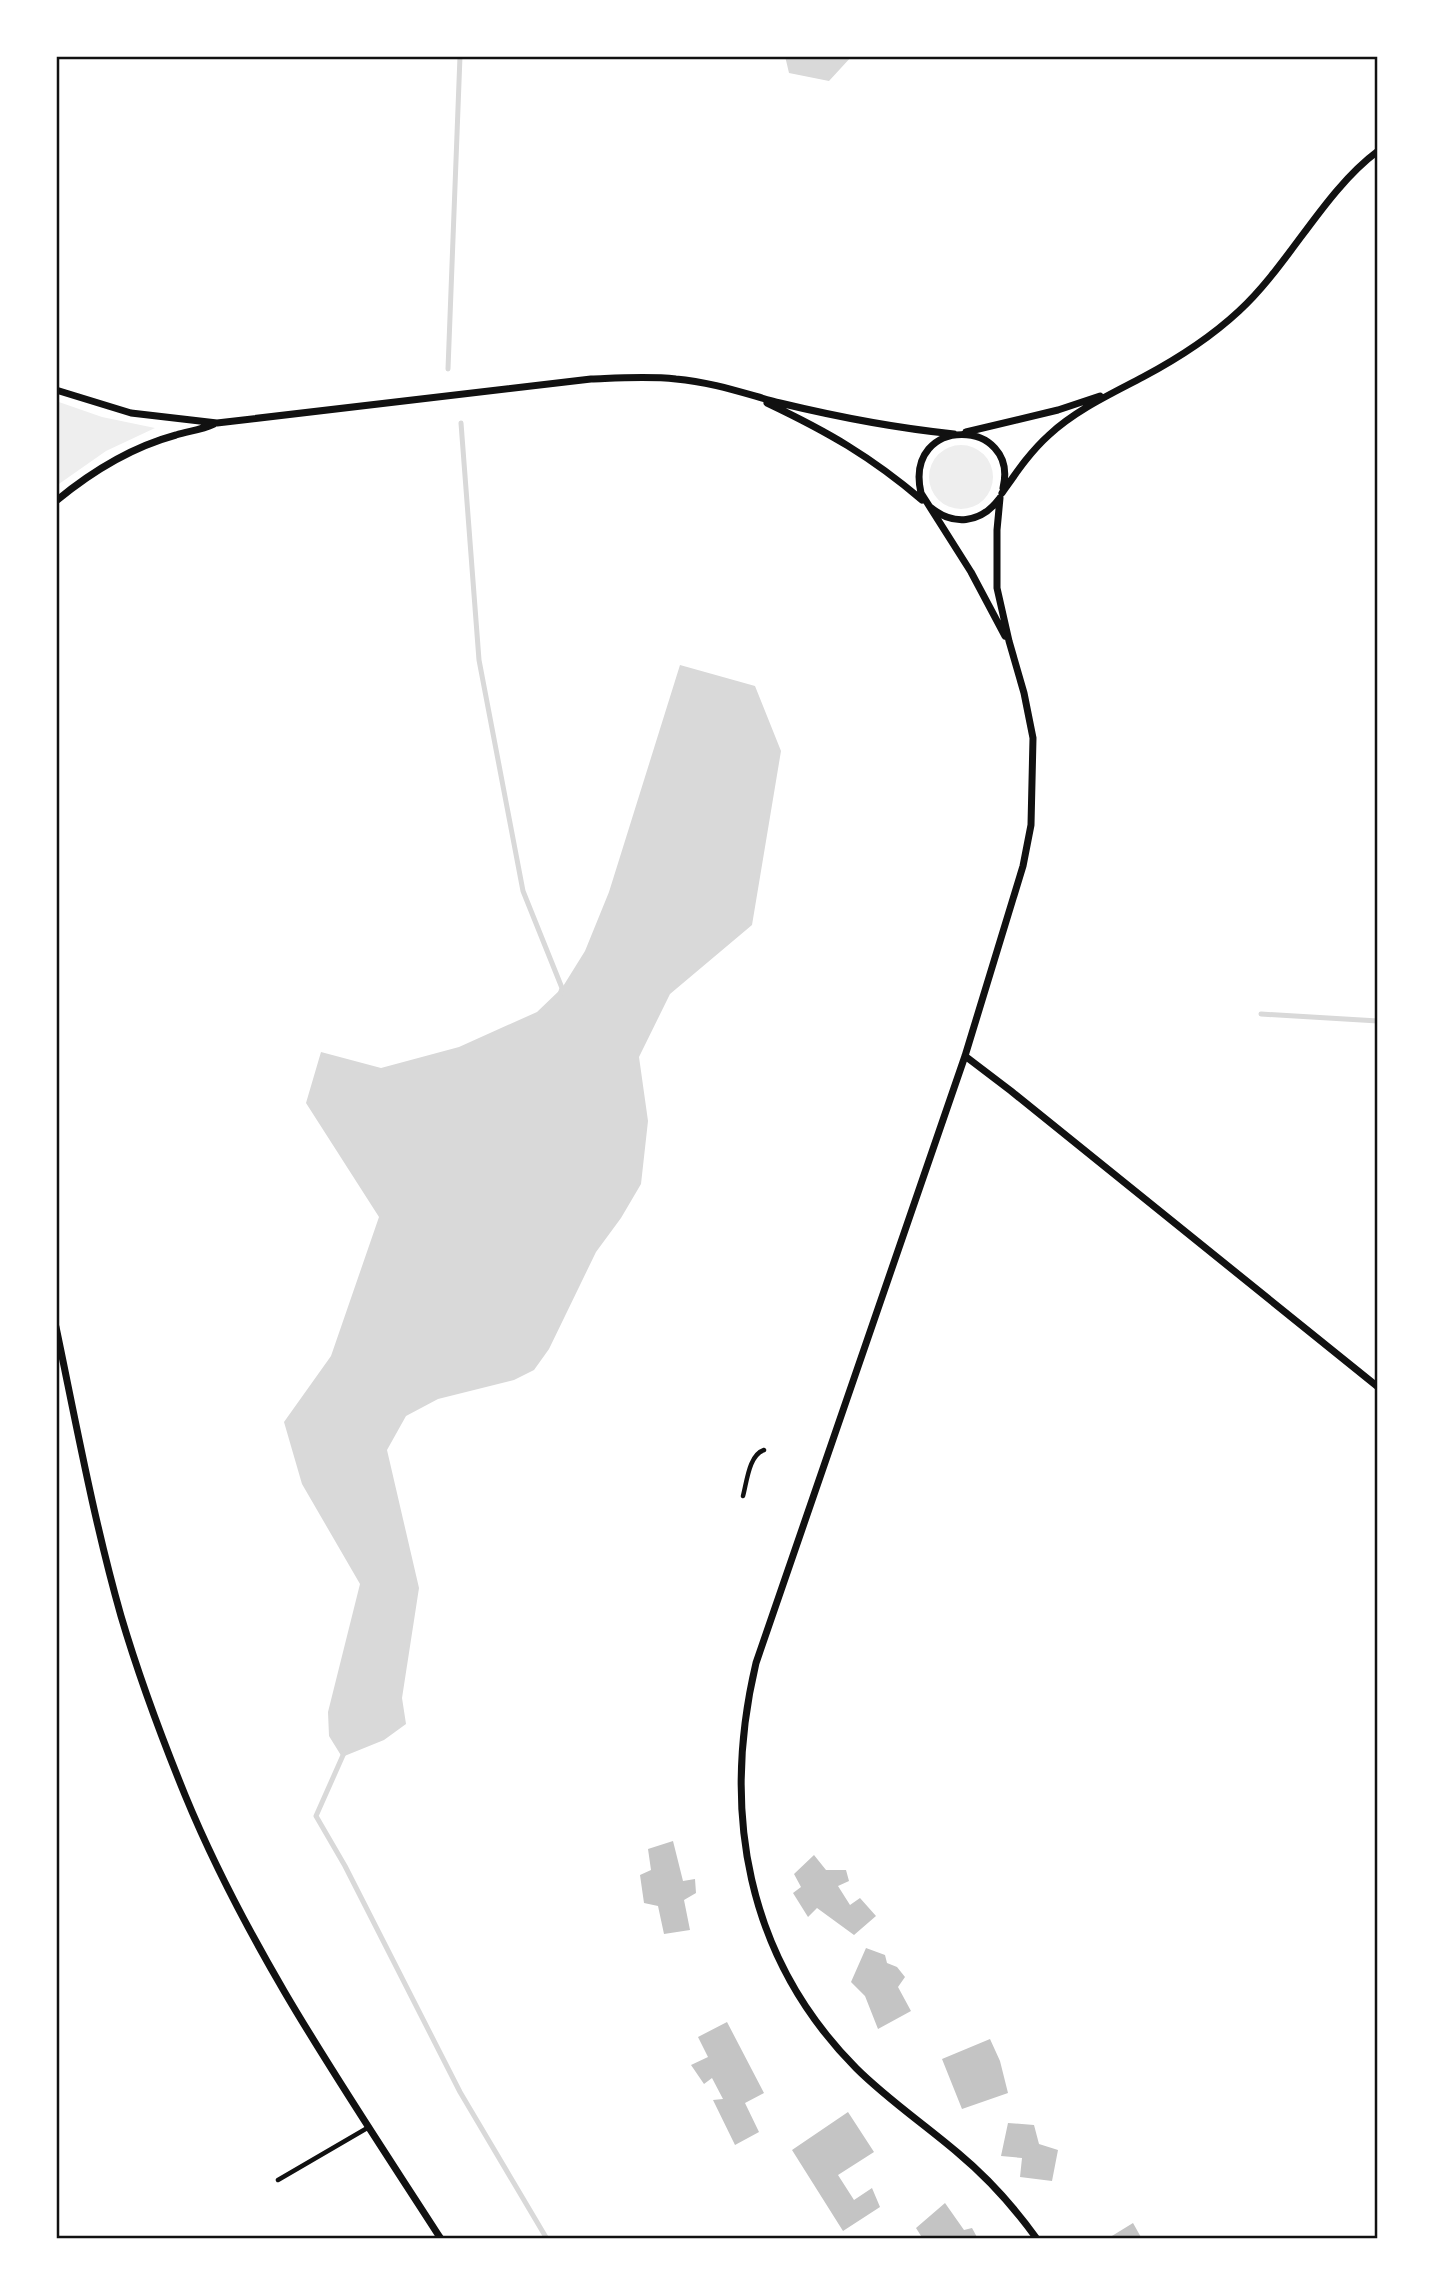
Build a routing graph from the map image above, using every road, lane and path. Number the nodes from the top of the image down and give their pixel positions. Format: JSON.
{"nodes":[{"id":1,"x":1378,"y":151,"type":"edge"},
{"id":2,"x":56,"y":390,"type":"edge"},
{"id":3,"x":1111,"y":393,"type":"junction"},
{"id":4,"x":754,"y":396,"type":"junction"},
{"id":5,"x":217,"y":423,"type":"junction"},
{"id":6,"x":956,"y":434,"type":"junction"},
{"id":7,"x":1001,"y":495,"type":"junction"},
{"id":8,"x":56,"y":501,"type":"edge"},
{"id":9,"x":928,"y":506,"type":"junction"},
{"id":10,"x":1009,"y":641,"type":"junction"},
{"id":11,"x":965,"y":1056,"type":"junction"},
{"id":12,"x":56,"y":1326,"type":"edge"},
{"id":13,"x":1378,"y":1387,"type":"edge"},
{"id":14,"x":764,"y":1450,"type":"dead end"},
{"id":15,"x":743,"y":1496,"type":"dead end"},
{"id":16,"x":369,"y":2126,"type":"junction"},
{"id":17,"x":278,"y":2180,"type":"dead end"},
{"id":18,"x":442,"y":2239,"type":"edge"},
{"id":19,"x":1037,"y":2239,"type":"edge"}],
"edges":[{"from":1,"to":3,"type":"street"},
{"from":2,"to":5,"type":"street"},
{"from":3,"to":6,"type":"street"},
{"from":3,"to":7,"type":"street"},
{"from":4,"to":5,"type":"street"},
{"from":4,"to":6,"type":"street"},
{"from":4,"to":9,"type":"street"},
{"from":5,"to":8,"type":"street"},
{"from":6,"to":7,"type":"street"},
{"from":6,"to":9,"type":"street"},
{"from":7,"to":9,"type":"street"},
{"from":7,"to":10,"type":"street"},
{"from":9,"to":10,"type":"street"},
{"from":10,"to":11,"type":"street"},
{"from":11,"to":13,"type":"street"},
{"from":11,"to":19,"type":"street"},
{"from":12,"to":16,"type":"street"},
{"from":14,"to":15,"type":"lane"},
{"from":16,"to":17,"type":"lane"},
{"from":16,"to":18,"type":"street"}]}
